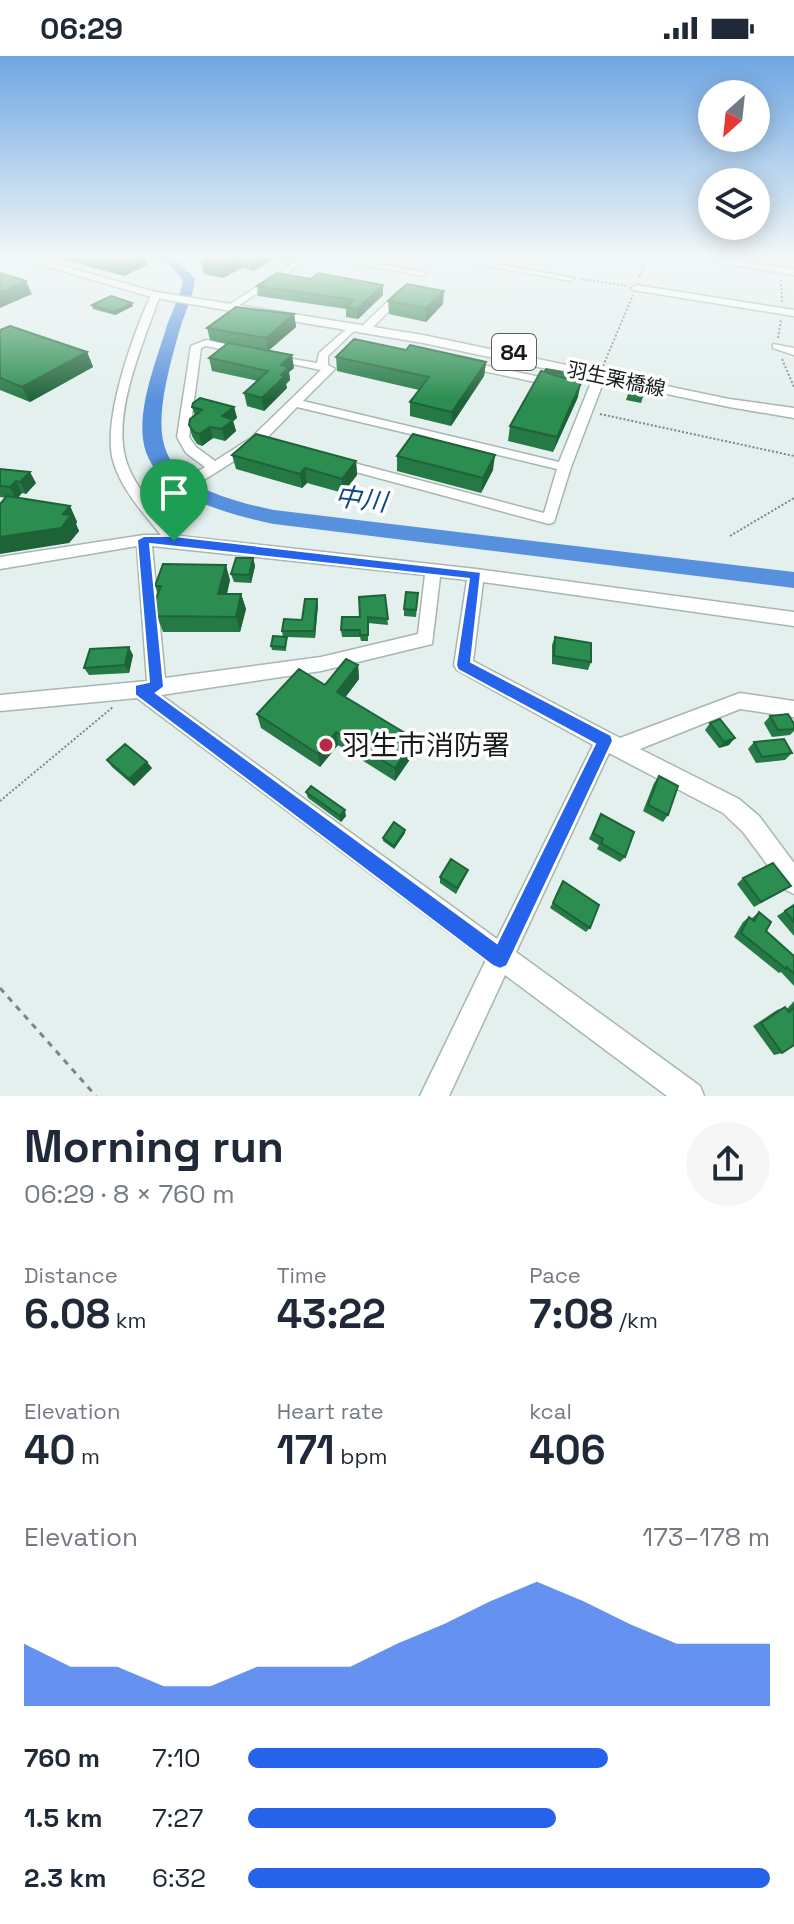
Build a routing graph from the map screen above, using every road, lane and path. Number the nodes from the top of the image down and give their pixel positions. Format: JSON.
{"nodes":[{"id":1,"x":154,"y":305,"type":"edge"},
{"id":2,"x":222,"y":305,"type":"edge"},
{"id":3,"x":390,"y":305,"type":"edge"},
{"id":4,"x":629,"y":305,"type":"edge"},
{"id":5,"x":741,"y":305,"type":"edge"},
{"id":6,"x":782,"y":305,"type":"edge"},
{"id":7,"x":231,"y":306,"type":"junction"},
{"id":8,"x":782,"y":311,"type":"junction"},
{"id":9,"x":794,"y":313,"type":"edge"},
{"id":10,"x":368,"y":326,"type":"junction"},
{"id":11,"x":349,"y":336,"type":"junction"},
{"id":12,"x":777,"y":346,"type":"junction"},
{"id":13,"x":794,"y":352,"type":"edge"},
{"id":14,"x":445,"y":360,"type":"edge"},
{"id":15,"x":322,"y":367,"type":"junction"},
{"id":16,"x":600,"y":373,"type":"junction"},
{"id":17,"x":564,"y":385,"type":"edge"},
{"id":18,"x":794,"y":387,"type":"edge"},
{"id":19,"x":579,"y":388,"type":"edge"},
{"id":20,"x":594,"y":391,"type":"junction"},
{"id":21,"x":295,"y":403,"type":"junction"},
{"id":22,"x":586,"y":410,"type":"junction"},
{"id":23,"x":794,"y":411,"type":"edge"},
{"id":24,"x":256,"y":441,"type":"junction"},
{"id":25,"x":272,"y":445,"type":"edge"},
{"id":26,"x":794,"y":456,"type":"edge"},
{"id":27,"x":318,"y":457,"type":"edge"},
{"id":28,"x":564,"y":467,"type":"junction"},
{"id":29,"x":210,"y":472,"type":"junction"},
{"id":30,"x":794,"y":498,"type":"edge"},
{"id":31,"x":155,"y":504,"type":"junction"},
{"id":32,"x":730,"y":536,"type":"dead end"},
{"id":33,"x":144,"y":540,"type":"junction"},
{"id":34,"x":174,"y":541,"type":"junction"},
{"id":35,"x":0,"y":563,"type":"edge"},
{"id":36,"x":433,"y":570,"type":"junction"},
{"id":37,"x":476,"y":575,"type":"junction"},
{"id":38,"x":794,"y":619,"type":"edge"},
{"id":39,"x":143,"y":689,"type":"junction"},
{"id":40,"x":0,"y":703,"type":"edge"},
{"id":41,"x":794,"y":709,"type":"edge"},
{"id":42,"x":612,"y":744,"type":"junction"},
{"id":43,"x":0,"y":801,"type":"edge"},
{"id":44,"x":794,"y":882,"type":"edge"},
{"id":45,"x":500,"y":958,"type":"junction"},
{"id":46,"x":0,"y":988,"type":"edge"},
{"id":47,"x":96,"y":1096,"type":"edge"},
{"id":48,"x":434,"y":1096,"type":"edge"},
{"id":49,"x":690,"y":1096,"type":"edge"}],
"edges":[{"from":1,"to":31,"type":"street"},
{"from":2,"to":7,"type":"main road","name":"羽生栗橋線","number":"84"},
{"from":3,"to":10,"type":"street"},
{"from":4,"to":16,"type":"path"},
{"from":5,"to":8,"type":"street"},
{"from":6,"to":8,"type":"path"},
{"from":7,"to":10,"type":"main road","name":"羽生栗橋線","number":"84"},
{"from":7,"to":11,"type":"main road","name":"羽生栗橋線","number":"84"},
{"from":8,"to":9,"type":"street"},
{"from":8,"to":12,"type":"path"},
{"from":10,"to":16,"type":"main road","name":"羽生栗橋線","number":"84"},
{"from":11,"to":15,"type":"street"},
{"from":11,"to":16,"type":"main road","name":"羽生栗橋線","number":"84"},
{"from":12,"to":13,"type":"street"},
{"from":12,"to":18,"type":"path"},
{"from":14,"to":17,"type":"street"},
{"from":15,"to":21,"type":"street"},
{"from":15,"to":29,"type":"street"},
{"from":16,"to":20,"type":"street"},
{"from":16,"to":23,"type":"main road","name":"羽生栗橋線","number":"84"},
{"from":19,"to":20,"type":"street"},
{"from":20,"to":22,"type":"street"},
{"from":21,"to":24,"type":"street"},
{"from":21,"to":28,"type":"street"},
{"from":22,"to":26,"type":"path"},
{"from":22,"to":28,"type":"street"},
{"from":24,"to":25,"type":"street"},
{"from":24,"to":29,"type":"street"},
{"from":27,"to":28,"type":"street"},
{"from":29,"to":31,"type":"street"},
{"from":30,"to":32,"type":"path"},
{"from":31,"to":34,"type":"street"},
{"from":33,"to":34,"type":"street"},
{"from":33,"to":35,"type":"street"},
{"from":33,"to":39,"type":"street"},
{"from":34,"to":36,"type":"street"},
{"from":36,"to":37,"type":"street"},
{"from":36,"to":39,"type":"street"},
{"from":37,"to":38,"type":"street"},
{"from":37,"to":42,"type":"street"},
{"from":39,"to":40,"type":"street"},
{"from":39,"to":43,"type":"path"},
{"from":39,"to":45,"type":"street"},
{"from":41,"to":42,"type":"street"},
{"from":42,"to":44,"type":"street"},
{"from":42,"to":45,"type":"street"},
{"from":45,"to":48,"type":"street"},
{"from":45,"to":49,"type":"street"},
{"from":46,"to":47,"type":"path"}]}
